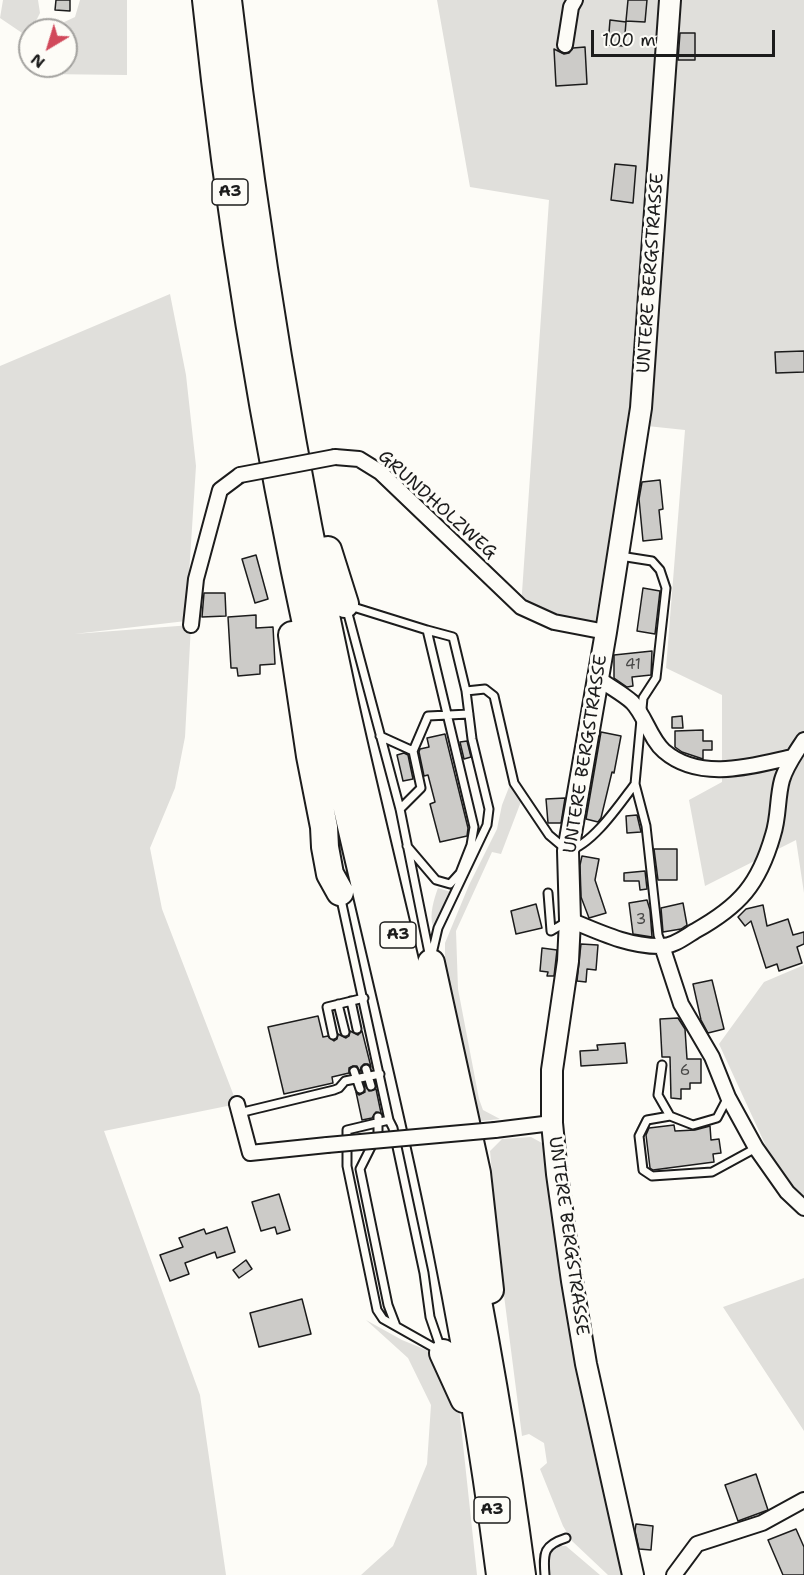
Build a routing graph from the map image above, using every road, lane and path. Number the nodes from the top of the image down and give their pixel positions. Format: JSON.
{"nodes":[{"id":1,"x":206,"y":0,"type":"edge"},
{"id":2,"x":228,"y":0,"type":"edge"},
{"id":3,"x":575,"y":0,"type":"edge"},
{"id":4,"x":670,"y":0,"type":"edge"},
{"id":5,"x":565,"y":45,"type":"dead end"},
{"id":6,"x":285,"y":404,"type":"junction"},
{"id":7,"x":278,"y":489,"type":"junction"},
{"id":8,"x":618,"y":556,"type":"junction"},
{"id":9,"x":345,"y":604,"type":"junction"},
{"id":10,"x":191,"y":625,"type":"dead end"},
{"id":11,"x":427,"y":630,"type":"junction"},
{"id":12,"x":606,"y":632,"type":"junction"},
{"id":13,"x":598,"y":678,"type":"junction"},
{"id":14,"x":466,"y":691,"type":"junction"},
{"id":15,"x":469,"y":714,"type":"junction"},
{"id":16,"x":448,"y":716,"type":"junction"},
{"id":17,"x":641,"y":717,"type":"junction"},
{"id":18,"x":380,"y":736,"type":"junction"},
{"id":19,"x":804,"y":740,"type":"edge"},
{"id":20,"x":413,"y":751,"type":"junction"},
{"id":21,"x":792,"y":757,"type":"junction"},
{"id":22,"x":635,"y":784,"type":"junction"},
{"id":23,"x":400,"y":809,"type":"junction"},
{"id":24,"x":407,"y":846,"type":"junction"},
{"id":25,"x":568,"y":851,"type":"junction"},
{"id":26,"x":340,"y":892,"type":"joint"},
{"id":27,"x":548,"y":893,"type":"dead end"},
{"id":28,"x":570,"y":920,"type":"junction"},
{"id":29,"x":662,"y":946,"type":"junction"},
{"id":30,"x":431,"y":963,"type":"junction"},
{"id":31,"x":364,"y":998,"type":"junction"},
{"id":32,"x":351,"y":1001,"type":"junction"},
{"id":33,"x":338,"y":1004,"type":"junction"},
{"id":34,"x":357,"y":1029,"type":"dead end"},
{"id":35,"x":345,"y":1032,"type":"dead end"},
{"id":36,"x":333,"y":1035,"type":"dead end"},
{"id":37,"x":662,"y":1065,"type":"dead end"},
{"id":38,"x":367,"y":1072,"type":"junction"},
{"id":39,"x":380,"y":1074,"type":"junction"},
{"id":40,"x":356,"y":1075,"type":"junction"},
{"id":41,"x":371,"y":1086,"type":"dead end"},
{"id":42,"x":360,"y":1089,"type":"dead end"},
{"id":43,"x":728,"y":1097,"type":"junction"},
{"id":44,"x":238,"y":1109,"type":"joint"},
{"id":45,"x":670,"y":1116,"type":"junction"},
{"id":46,"x":378,"y":1120,"type":"junction"},
{"id":47,"x":389,"y":1120,"type":"junction"},
{"id":48,"x":367,"y":1122,"type":"junction"},
{"id":49,"x":552,"y":1124,"type":"junction"},
{"id":50,"x":378,"y":1133,"type":"junction"},
{"id":51,"x":396,"y":1145,"type":"junction"},
{"id":52,"x":756,"y":1148,"type":"junction"},
{"id":53,"x":360,"y":1169,"type":"junction"},
{"id":54,"x":351,"y":1185,"type":"junction"},
{"id":55,"x":804,"y":1208,"type":"edge"},
{"id":56,"x":396,"y":1326,"type":"junction"},
{"id":57,"x":443,"y":1353,"type":"junction"},
{"id":58,"x":481,"y":1444,"type":"junction"},
{"id":59,"x":507,"y":1467,"type":"junction"},
{"id":60,"x":804,"y":1500,"type":"edge"},
{"id":61,"x":566,"y":1538,"type":"dead end"},
{"id":62,"x":500,"y":1575,"type":"edge"},
{"id":63,"x":522,"y":1575,"type":"edge"},
{"id":64,"x":545,"y":1575,"type":"edge"},
{"id":65,"x":633,"y":1575,"type":"edge"},
{"id":66,"x":674,"y":1575,"type":"edge"}],
"edges":[{"from":1,"to":7,"type":"highway","number":"A3"},
{"from":2,"to":6,"type":"highway","number":"A3"},
{"from":3,"to":5,"type":"street"},
{"from":4,"to":8,"type":"main road","name":"UNTERE BERGSTRASSE"},
{"from":6,"to":9,"type":"highway"},
{"from":6,"to":59,"type":"highway","number":"A3"},
{"from":7,"to":26,"type":"highway"},
{"from":7,"to":58,"type":"highway","number":"A3"},
{"from":8,"to":12,"type":"main road","name":"UNTERE BERGSTRASSE"},
{"from":8,"to":17,"type":"lane"},
{"from":9,"to":11,"type":"lane"},
{"from":9,"to":18,"type":"lane"},
{"from":10,"to":12,"type":"street","name":"GRUNDHOLZWEG","bridge":true},
{"from":11,"to":14,"type":"lane"},
{"from":11,"to":16,"type":"lane"},
{"from":12,"to":13,"type":"main road","name":"UNTERE BERGSTRASSE"},
{"from":13,"to":17,"type":"street"},
{"from":13,"to":25,"type":"main road","name":"UNTERE BERGSTRASSE"},
{"from":14,"to":15,"type":"lane"},
{"from":14,"to":25,"type":"lane"},
{"from":15,"to":16,"type":"lane"},
{"from":15,"to":30,"type":"lane"},
{"from":16,"to":20,"type":"lane"},
{"from":16,"to":24,"type":"lane"},
{"from":17,"to":21,"type":"street"},
{"from":17,"to":22,"type":"lane"},
{"from":18,"to":20,"type":"lane"},
{"from":18,"to":23,"type":"lane"},
{"from":19,"to":21,"type":"street"},
{"from":20,"to":23,"type":"lane"},
{"from":21,"to":29,"type":"street"},
{"from":22,"to":25,"type":"lane"},
{"from":22,"to":29,"type":"lane"},
{"from":23,"to":24,"type":"lane"},
{"from":24,"to":30,"type":"lane"},
{"from":25,"to":28,"type":"main road","name":"UNTERE BERGSTRASSE"},
{"from":26,"to":31,"type":"lane"},
{"from":27,"to":28,"type":"lane"},
{"from":28,"to":29,"type":"street"},
{"from":28,"to":49,"type":"main road","name":"UNTERE BERGSTRASSE"},
{"from":29,"to":43,"type":"street"},
{"from":30,"to":59,"type":"highway"},
{"from":31,"to":32,"type":"lane"},
{"from":31,"to":39,"type":"lane"},
{"from":32,"to":33,"type":"lane"},
{"from":32,"to":34,"type":"lane"},
{"from":33,"to":35,"type":"lane"},
{"from":33,"to":36,"type":"lane"},
{"from":37,"to":45,"type":"lane"},
{"from":38,"to":39,"type":"lane"},
{"from":38,"to":40,"type":"lane"},
{"from":38,"to":41,"type":"lane"},
{"from":39,"to":47,"type":"lane"},
{"from":40,"to":42,"type":"lane"},
{"from":40,"to":44,"type":"lane"},
{"from":43,"to":45,"type":"lane"},
{"from":43,"to":52,"type":"street"},
{"from":44,"to":49,"type":"street","bridge":true},
{"from":45,"to":52,"type":"lane"},
{"from":46,"to":47,"type":"lane"},
{"from":46,"to":48,"type":"lane"},
{"from":46,"to":50,"type":"lane"},
{"from":47,"to":50,"type":"lane"},
{"from":47,"to":51,"type":"lane"},
{"from":48,"to":50,"type":"lane"},
{"from":48,"to":54,"type":"lane"},
{"from":49,"to":65,"type":"main road","name":"UNTERE BERGSTRASSE"},
{"from":50,"to":51,"type":"lane"},
{"from":50,"to":53,"type":"lane"},
{"from":51,"to":57,"type":"lane"},
{"from":52,"to":55,"type":"street"},
{"from":53,"to":54,"type":"lane"},
{"from":53,"to":56,"type":"lane"},
{"from":54,"to":56,"type":"lane"},
{"from":56,"to":57,"type":"lane"},
{"from":57,"to":58,"type":"highway"},
{"from":58,"to":62,"type":"highway","number":"A3"},
{"from":59,"to":63,"type":"highway","number":"A3"},
{"from":60,"to":66,"type":"street"},
{"from":61,"to":64,"type":"lane"}]}
